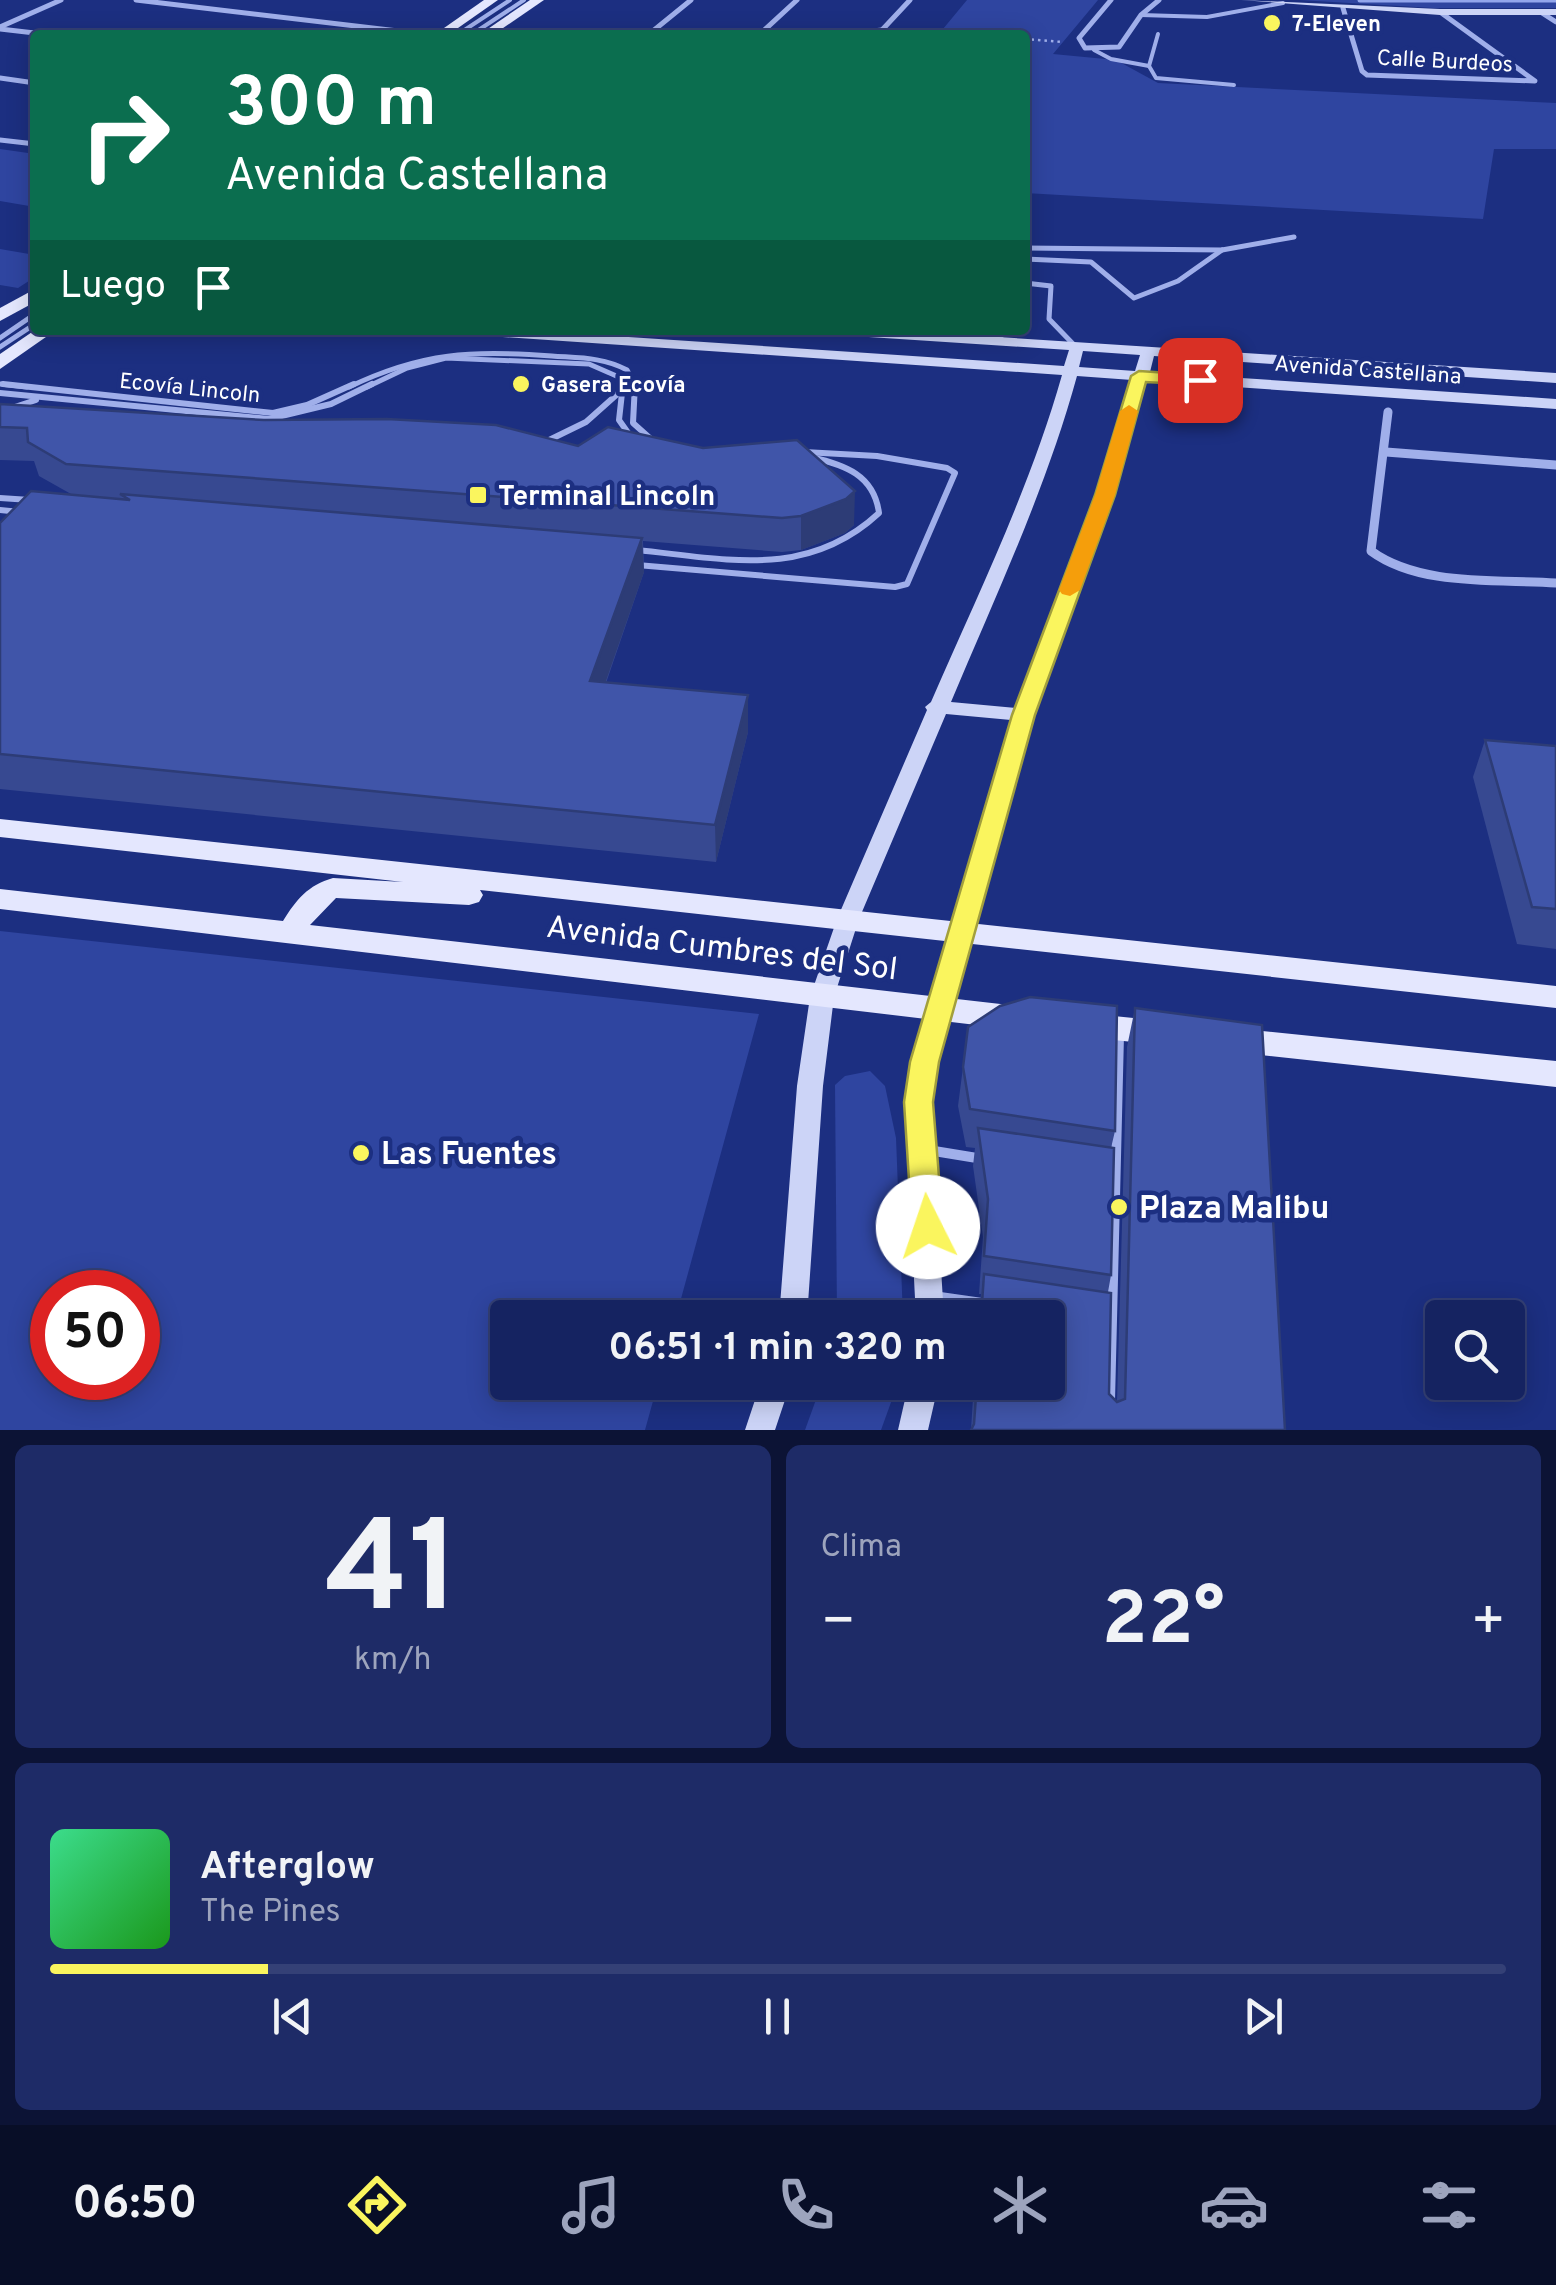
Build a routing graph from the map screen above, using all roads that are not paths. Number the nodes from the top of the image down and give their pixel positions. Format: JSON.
{"nodes":[{"id":1,"x":61,"y":0,"type":"edge"},
{"id":2,"x":136,"y":0,"type":"edge"},
{"id":3,"x":492,"y":0,"type":"edge"},
{"id":4,"x":510,"y":0,"type":"edge"},
{"id":5,"x":524,"y":0,"type":"edge"},
{"id":6,"x":538,"y":0,"type":"edge"},
{"id":7,"x":691,"y":0,"type":"edge"},
{"id":8,"x":797,"y":0,"type":"edge"},
{"id":9,"x":910,"y":0,"type":"edge"},
{"id":10,"x":1111,"y":0,"type":"edge"},
{"id":11,"x":1158,"y":0,"type":"edge"},
{"id":12,"x":1246,"y":0,"type":"edge"},
{"id":13,"x":1284,"y":3,"type":"junction"},
{"id":14,"x":1343,"y":8,"type":"junction"},
{"id":15,"x":1440,"y":12,"type":"junction"},
{"id":16,"x":1556,"y":12,"type":"edge"},
{"id":17,"x":1542,"y":13,"type":"junction"},
{"id":18,"x":1140,"y":15,"type":"junction"},
{"id":19,"x":1556,"y":22,"type":"edge"},
{"id":20,"x":350,"y":25,"type":"junction"},
{"id":21,"x":0,"y":28,"type":"edge"},
{"id":22,"x":341,"y":30,"type":"edge"},
{"id":23,"x":391,"y":30,"type":"edge"},
{"id":24,"x":447,"y":30,"type":"edge"},
{"id":25,"x":465,"y":30,"type":"edge"},
{"id":26,"x":479,"y":30,"type":"edge"},
{"id":27,"x":493,"y":30,"type":"edge"},
{"id":28,"x":654,"y":30,"type":"edge"},
{"id":29,"x":764,"y":30,"type":"edge"},
{"id":30,"x":882,"y":30,"type":"edge"},
{"id":31,"x":30,"y":32,"type":"edge"},
{"id":32,"x":1158,"y":34,"type":"dead end"},
{"id":33,"x":1094,"y":50,"type":"junction"},
{"id":34,"x":1149,"y":66,"type":"junction"},
{"id":35,"x":0,"y":78,"type":"edge"},
{"id":36,"x":30,"y":81,"type":"edge"},
{"id":37,"x":1234,"y":85,"type":"dead end"},
{"id":38,"x":0,"y":140,"type":"edge"},
{"id":39,"x":30,"y":143,"type":"edge"},
{"id":40,"x":1294,"y":237,"type":"dead end"},
{"id":41,"x":1030,"y":248,"type":"edge"},
{"id":42,"x":1222,"y":250,"type":"junction"},
{"id":43,"x":1030,"y":259,"type":"edge"},
{"id":44,"x":1030,"y":284,"type":"edge"},
{"id":45,"x":30,"y":297,"type":"edge"},
{"id":46,"x":0,"y":316,"type":"edge"},
{"id":47,"x":30,"y":317,"type":"edge"},
{"id":48,"x":30,"y":327,"type":"edge"},
{"id":49,"x":40,"y":335,"type":"edge"},
{"id":50,"x":534,"y":335,"type":"edge"},
{"id":51,"x":893,"y":335,"type":"edge"},
{"id":52,"x":996,"y":335,"type":"edge"},
{"id":53,"x":0,"y":338,"type":"edge"},
{"id":54,"x":1006,"y":343,"type":"junction"},
{"id":55,"x":0,"y":348,"type":"edge"},
{"id":56,"x":1077,"y":348,"type":"junction"},
{"id":57,"x":1148,"y":354,"type":"junction"},
{"id":58,"x":0,"y":363,"type":"edge"},
{"id":59,"x":1411,"y":369,"type":"junction"},
{"id":60,"x":1071,"y":371,"type":"junction"},
{"id":61,"x":1139,"y":376,"type":"junction"},
{"id":62,"x":631,"y":377,"type":"junction"},
{"id":63,"x":1556,"y":378,"type":"edge"},
{"id":64,"x":0,"y":384,"type":"edge"},
{"id":65,"x":624,"y":388,"type":"junction"},
{"id":66,"x":0,"y":393,"type":"edge"},
{"id":67,"x":1420,"y":394,"type":"junction"},
{"id":68,"x":45,"y":398,"type":"junction"},
{"id":69,"x":1556,"y":404,"type":"edge"},
{"id":70,"x":0,"y":412,"type":"edge"},
{"id":71,"x":1388,"y":412,"type":"dead end"},
{"id":72,"x":634,"y":440,"type":"edge"},
{"id":73,"x":537,"y":445,"type":"edge"},
{"id":74,"x":645,"y":446,"type":"edge"},
{"id":75,"x":786,"y":450,"type":"edge"},
{"id":76,"x":1386,"y":452,"type":"junction"},
{"id":77,"x":798,"y":456,"type":"edge"},
{"id":78,"x":1556,"y":464,"type":"edge"},
{"id":79,"x":0,"y":498,"type":"edge"},
{"id":80,"x":40,"y":501,"type":"edge"},
{"id":81,"x":0,"y":510,"type":"edge"},
{"id":82,"x":40,"y":514,"type":"edge"},
{"id":83,"x":631,"y":549,"type":"edge"},
{"id":84,"x":616,"y":564,"type":"edge"},
{"id":85,"x":1556,"y":583,"type":"edge"},
{"id":86,"x":936,"y":707,"type":"junction"},
{"id":87,"x":1023,"y":715,"type":"junction"},
{"id":88,"x":0,"y":828,"type":"edge"},
{"id":89,"x":578,"y":890,"type":"junction"},
{"id":90,"x":0,"y":899,"type":"edge"},
{"id":91,"x":848,"y":919,"type":"junction"},
{"id":92,"x":290,"y":933,"type":"junction"},
{"id":93,"x":962,"y":934,"type":"junction"},
{"id":94,"x":822,"y":997,"type":"junction"},
{"id":95,"x":1556,"y":997,"type":"edge"},
{"id":96,"x":937,"y":1010,"type":"junction"},
{"id":97,"x":1119,"y":1028,"type":"junction"},
{"id":98,"x":1556,"y":1074,"type":"edge"},
{"id":99,"x":922,"y":1149,"type":"junction"},
{"id":100,"x":996,"y":1161,"type":"edge"},
{"id":101,"x":1099,"y":1177,"type":"edge"},
{"id":102,"x":1116,"y":1179,"type":"junction"},
{"id":103,"x":794,"y":1300,"type":"edge"},
{"id":104,"x":931,"y":1300,"type":"edge"},
{"id":105,"x":1094,"y":1320,"type":"edge"},
{"id":106,"x":1112,"y":1323,"type":"junction"},
{"id":107,"x":770,"y":1400,"type":"edge"},
{"id":108,"x":920,"y":1400,"type":"edge"},
{"id":109,"x":1110,"y":1412,"type":"edge"},
{"id":110,"x":760,"y":1430,"type":"edge"},
{"id":111,"x":913,"y":1430,"type":"edge"}],
"edges":[{"from":1,"to":21,"type":"street"},
{"from":2,"to":20,"type":"street"},
{"from":3,"to":24,"type":"main road"},
{"from":4,"to":25,"type":"lane"},
{"from":5,"to":26,"type":"lane"},
{"from":6,"to":27,"type":"main road"},
{"from":7,"to":28,"type":"street"},
{"from":8,"to":29,"type":"street"},
{"from":9,"to":30,"type":"street"},
{"from":10,"to":33,"type":"street"},
{"from":11,"to":18,"type":"street"},
{"from":12,"to":13,"type":"street"},
{"from":13,"to":14,"type":"street"},
{"from":13,"to":18,"type":"lane"},
{"from":14,"to":15,"type":"street"},
{"from":14,"to":15,"type":"street","name":"Calle Burdeos"},
{"from":15,"to":17,"type":"street"},
{"from":16,"to":17,"type":"street"},
{"from":17,"to":19,"type":"street"},
{"from":18,"to":33,"type":"street"},
{"from":20,"to":22,"type":"street"},
{"from":20,"to":23,"type":"street"},
{"from":21,"to":31,"type":"street"},
{"from":32,"to":34,"type":"lane"},
{"from":33,"to":34,"type":"lane"},
{"from":34,"to":37,"type":"lane"},
{"from":35,"to":36,"type":"street"},
{"from":38,"to":39,"type":"street"},
{"from":40,"to":42,"type":"lane"},
{"from":41,"to":42,"type":"lane"},
{"from":42,"to":43,"type":"lane"},
{"from":44,"to":56,"type":"lane"},
{"from":45,"to":46,"type":"main road"},
{"from":47,"to":53,"type":"lane"},
{"from":48,"to":55,"type":"lane"},
{"from":49,"to":58,"type":"main road"},
{"from":50,"to":60,"type":"street","name":"Avenida Castellana"},
{"from":51,"to":54,"type":"street","name":"Avenida Castellana"},
{"from":52,"to":54,"type":"lane"},
{"from":54,"to":56,"type":"street","name":"Avenida Castellana"},
{"from":56,"to":57,"type":"street","name":"Avenida Castellana"},
{"from":56,"to":60,"type":"street"},
{"from":57,"to":59,"type":"street","name":"Avenida Castellana"},
{"from":57,"to":61,"type":"street"},
{"from":59,"to":63,"type":"street","name":"Avenida Castellana"},
{"from":59,"to":67,"type":"street"},
{"from":60,"to":61,"type":"street","name":"Avenida Castellana"},
{"from":60,"to":86,"type":"street"},
{"from":61,"to":67,"type":"street","name":"Avenida Castellana"},
{"from":61,"to":87,"type":"street"},
{"from":62,"to":64,"type":"lane","name":"Ecovía Lincoln"},
{"from":62,"to":65,"type":"lane"},
{"from":62,"to":74,"type":"lane"},
{"from":65,"to":68,"type":"lane"},
{"from":65,"to":72,"type":"lane"},
{"from":65,"to":73,"type":"lane"},
{"from":66,"to":68,"type":"lane"},
{"from":67,"to":69,"type":"street","name":"Avenida Castellana"},
{"from":68,"to":70,"type":"lane"},
{"from":71,"to":76,"type":"street"},
{"from":75,"to":84,"type":"lane"},
{"from":76,"to":78,"type":"street"},
{"from":76,"to":85,"type":"street"},
{"from":77,"to":83,"type":"lane"},
{"from":79,"to":80,"type":"lane"},
{"from":81,"to":82,"type":"lane"},
{"from":86,"to":87,"type":"street"},
{"from":86,"to":91,"type":"street"},
{"from":87,"to":93,"type":"street"},
{"from":88,"to":89,"type":"main road","name":"Avenida Cumbres del Sol"},
{"from":89,"to":91,"type":"main road","name":"Avenida Cumbres del Sol"},
{"from":89,"to":92,"type":"main road"},
{"from":90,"to":92,"type":"main road","name":"Avenida Cumbres del Sol"},
{"from":91,"to":93,"type":"main road","name":"Avenida Cumbres del Sol"},
{"from":91,"to":94,"type":"street"},
{"from":92,"to":94,"type":"main road","name":"Avenida Cumbres del Sol"},
{"from":93,"to":95,"type":"main road","name":"Avenida Cumbres del Sol"},
{"from":93,"to":96,"type":"street"},
{"from":94,"to":96,"type":"main road","name":"Avenida Cumbres del Sol"},
{"from":94,"to":103,"type":"street"},
{"from":96,"to":97,"type":"main road","name":"Avenida Cumbres del Sol"},
{"from":96,"to":99,"type":"street"},
{"from":97,"to":98,"type":"main road","name":"Avenida Cumbres del Sol"},
{"from":97,"to":102,"type":"lane"},
{"from":99,"to":100,"type":"lane"},
{"from":99,"to":104,"type":"street"},
{"from":101,"to":102,"type":"lane"},
{"from":102,"to":106,"type":"lane"},
{"from":105,"to":106,"type":"lane"},
{"from":106,"to":109,"type":"lane"},
{"from":107,"to":110,"type":"street"},
{"from":108,"to":111,"type":"street"}]}
